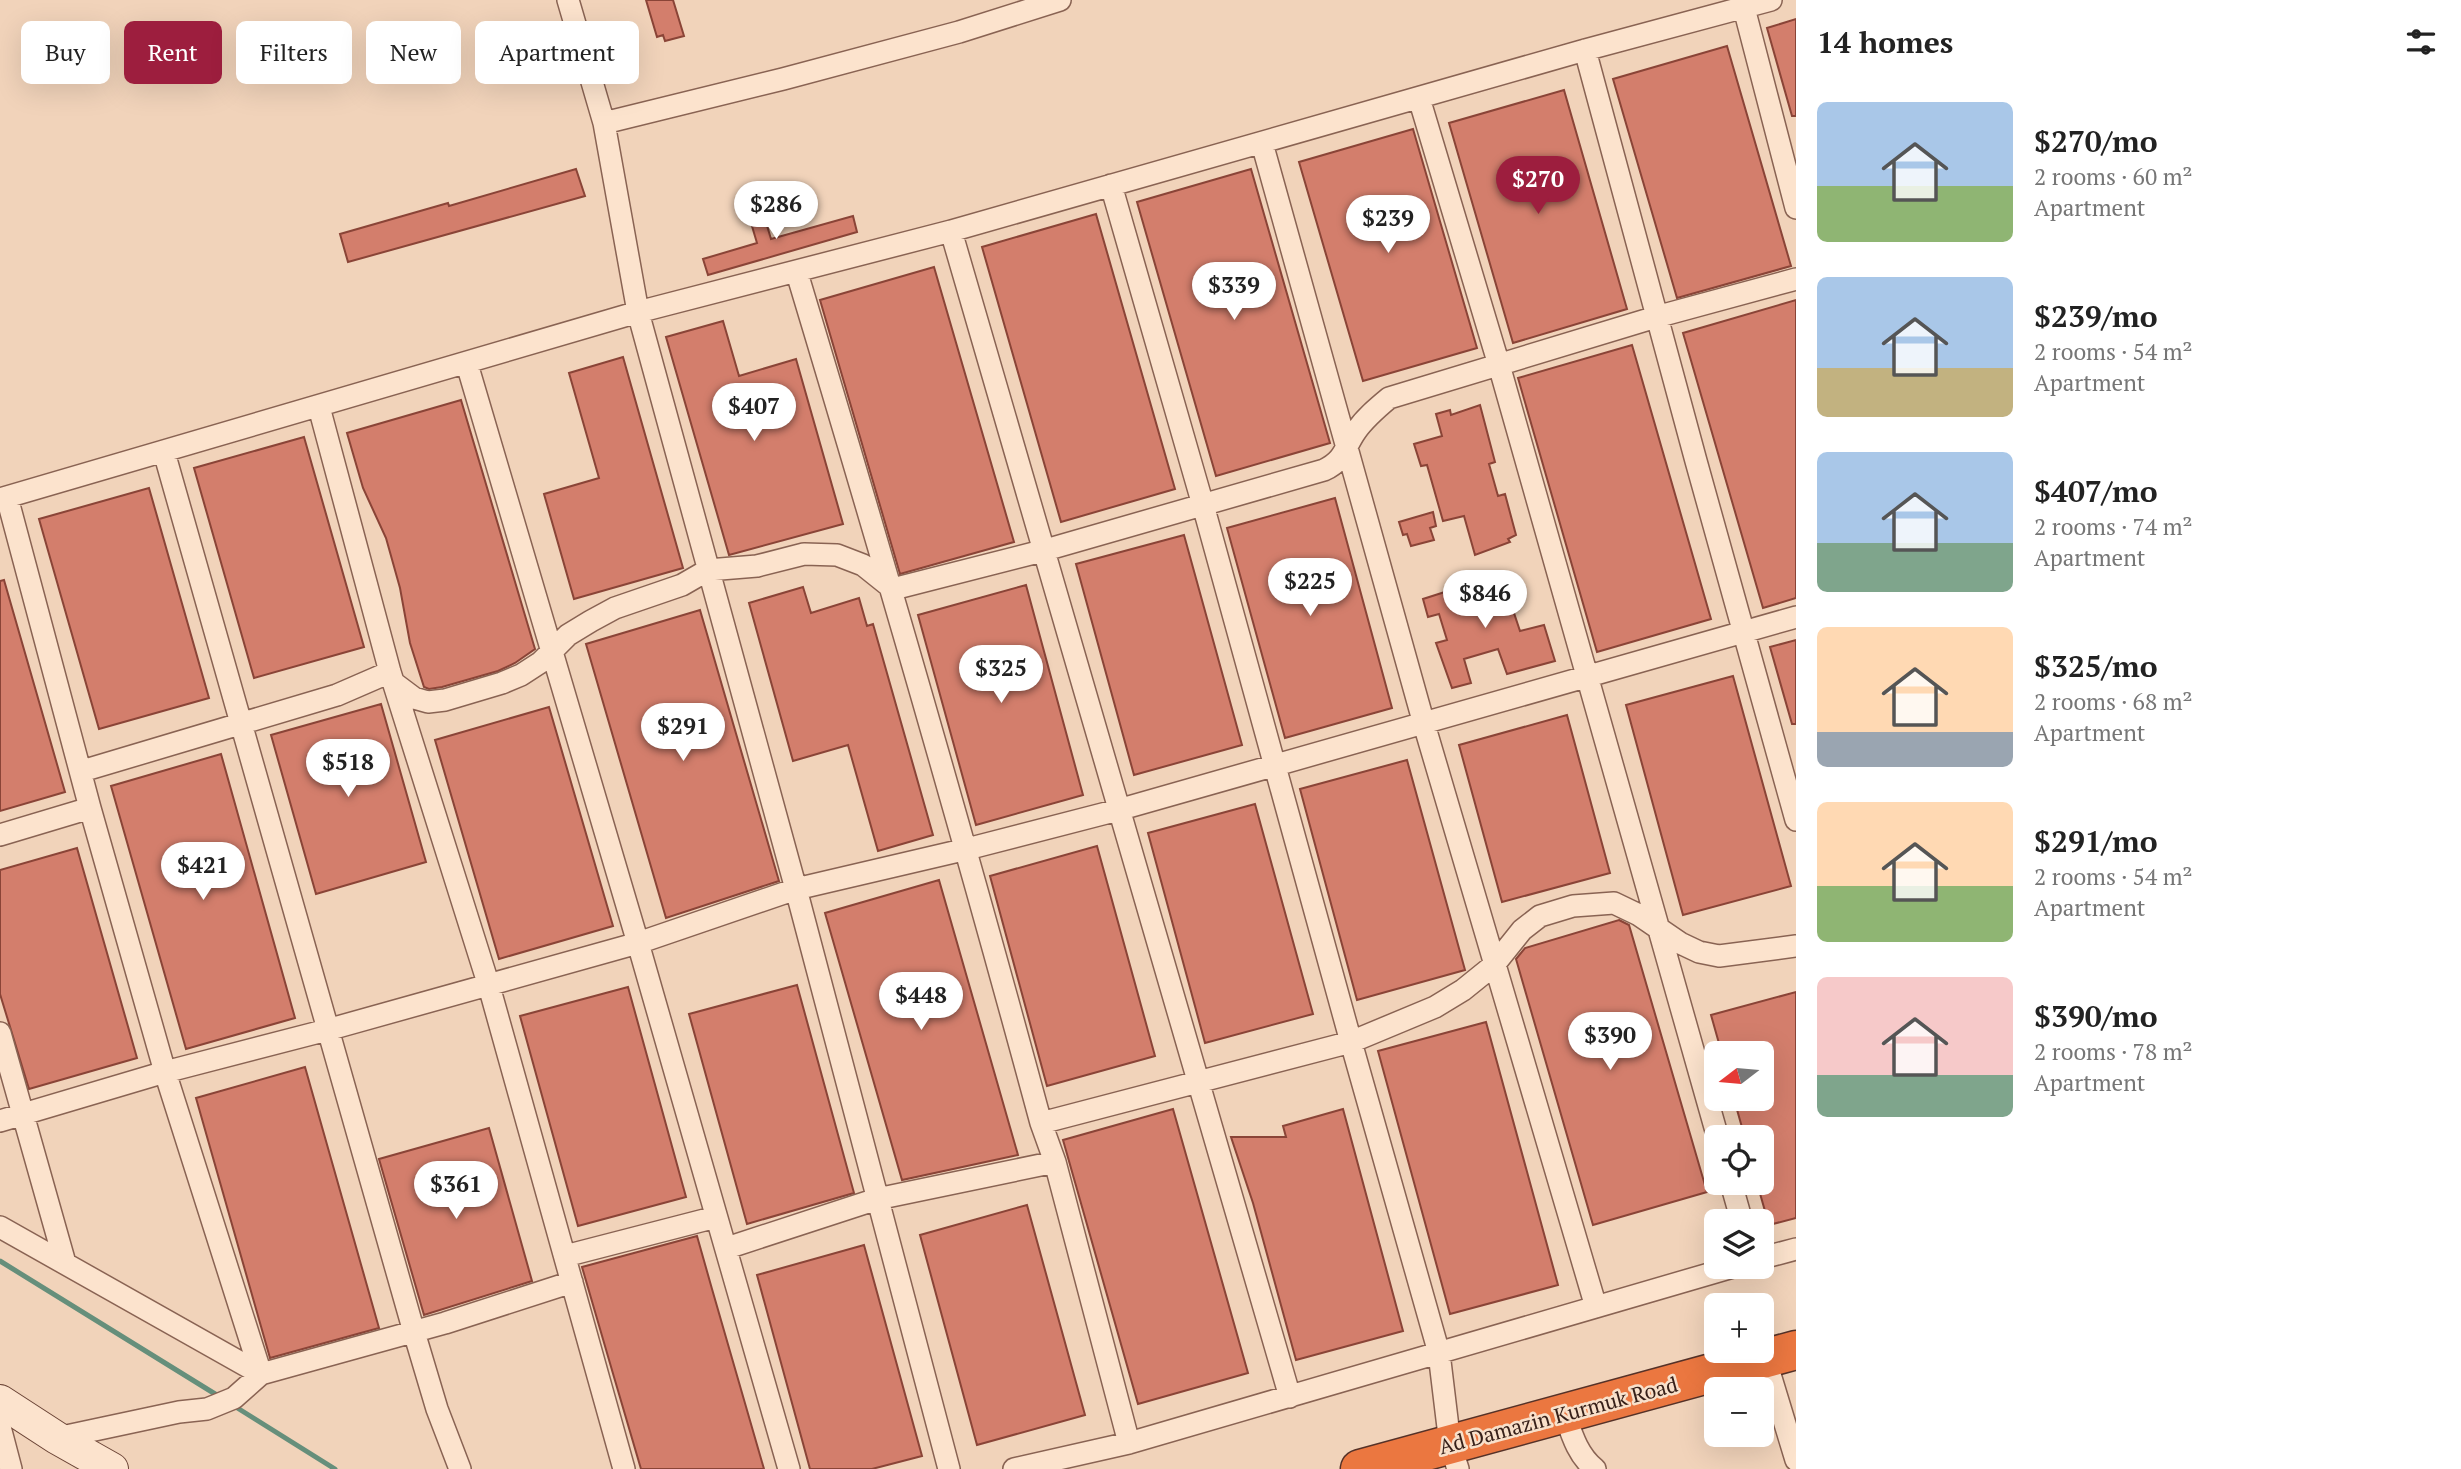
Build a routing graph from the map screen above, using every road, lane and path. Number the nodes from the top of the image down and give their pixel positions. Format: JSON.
{"nodes":[{"id":1,"x":568,"y":0,"type":"edge"},
{"id":2,"x":1060,"y":0,"type":"edge"},
{"id":3,"x":1771,"y":0,"type":"edge"},
{"id":4,"x":1744,"y":8,"type":"junction"},
{"id":5,"x":1585,"y":50,"type":"junction"},
{"id":6,"x":1419,"y":98,"type":"junction"},
{"id":7,"x":604,"y":123,"type":"junction"},
{"id":8,"x":1262,"y":143,"type":"junction"},
{"id":9,"x":1111,"y":185,"type":"junction"},
{"id":10,"x":1796,"y":208,"type":"edge"},
{"id":11,"x":951,"y":231,"type":"junction"},
{"id":12,"x":797,"y":273,"type":"junction"},
{"id":13,"x":1796,"y":279,"type":"edge"},
{"id":14,"x":638,"y":312,"type":"junction"},
{"id":15,"x":1656,"y":317,"type":"junction"},
{"id":16,"x":467,"y":364,"type":"junction"},
{"id":17,"x":1499,"y":365,"type":"junction"},
{"id":18,"x":319,"y":407,"type":"junction"},
{"id":19,"x":1347,"y":449,"type":"junction"},
{"id":20,"x":164,"y":452,"type":"junction"},
{"id":21,"x":3,"y":498,"type":"edge"},
{"id":22,"x":1203,"y":505,"type":"junction"},
{"id":23,"x":1042,"y":551,"type":"junction"},
{"id":24,"x":708,"y":570,"type":"junction"},
{"id":25,"x":893,"y":589,"type":"junction"},
{"id":26,"x":1796,"y":617,"type":"edge"},
{"id":27,"x":1743,"y":632,"type":"junction"},
{"id":28,"x":550,"y":651,"type":"junction"},
{"id":29,"x":1587,"y":675,"type":"junction"},
{"id":30,"x":392,"y":677,"type":"junction"},
{"id":31,"x":240,"y":722,"type":"junction"},
{"id":32,"x":1424,"y":724,"type":"junction"},
{"id":33,"x":1274,"y":765,"type":"junction"},
{"id":34,"x":82,"y":771,"type":"junction"},
{"id":35,"x":90,"y":808,"type":"junction"},
{"id":36,"x":1118,"y":810,"type":"junction"},
{"id":37,"x":1796,"y":820,"type":"edge"},
{"id":38,"x":0,"y":835,"type":"edge"},
{"id":39,"x":967,"y":849,"type":"junction"},
{"id":40,"x":796,"y":890,"type":"junction"},
{"id":41,"x":1660,"y":931,"type":"junction"},
{"id":42,"x":638,"y":943,"type":"junction"},
{"id":43,"x":1796,"y":946,"type":"edge"},
{"id":44,"x":1494,"y":965,"type":"junction"},
{"id":45,"x":489,"y":986,"type":"junction"},
{"id":46,"x":327,"y":1030,"type":"junction"},
{"id":47,"x":0,"y":1033,"type":"edge"},
{"id":48,"x":1351,"y":1042,"type":"junction"},
{"id":49,"x":165,"y":1072,"type":"junction"},
{"id":50,"x":1197,"y":1083,"type":"junction"},
{"id":51,"x":23,"y":1114,"type":"junction"},
{"id":52,"x":0,"y":1121,"type":"edge"},
{"id":53,"x":1041,"y":1123,"type":"junction"},
{"id":54,"x":1714,"y":1125,"type":"edge"},
{"id":55,"x":1055,"y":1162,"type":"junction"},
{"id":56,"x":877,"y":1199,"type":"junction"},
{"id":57,"x":716,"y":1217,"type":"junction"},
{"id":58,"x":0,"y":1227,"type":"edge"},
{"id":59,"x":727,"y":1248,"type":"junction"},
{"id":60,"x":1796,"y":1249,"type":"edge"},
{"id":61,"x":1774,"y":1255,"type":"edge"},
{"id":62,"x":565,"y":1256,"type":"junction"},
{"id":63,"x":65,"y":1263,"type":"junction"},
{"id":64,"x":1704,"y":1275,"type":"edge"},
{"id":65,"x":572,"y":1282,"type":"junction"},
{"id":66,"x":1596,"y":1307,"type":"junction"},
{"id":67,"x":414,"y":1332,"type":"junction"},
{"id":68,"x":1439,"y":1353,"type":"junction"},
{"id":69,"x":1781,"y":1354,"type":"edge"},
{"id":70,"x":261,"y":1374,"type":"junction"},
{"id":71,"x":1290,"y":1396,"type":"junction"},
{"id":72,"x":0,"y":1401,"type":"edge"},
{"id":73,"x":1564,"y":1412,"type":"junction"},
{"id":74,"x":0,"y":1427,"type":"edge"},
{"id":75,"x":57,"y":1438,"type":"junction"},
{"id":76,"x":1129,"y":1443,"type":"junction"},
{"id":77,"x":1454,"y":1456,"type":"edge"},
{"id":78,"x":1796,"y":1460,"type":"edge"},
{"id":79,"x":11,"y":1469,"type":"edge"},
{"id":80,"x":113,"y":1469,"type":"edge"},
{"id":81,"x":460,"y":1469,"type":"edge"},
{"id":82,"x":624,"y":1469,"type":"edge"},
{"id":83,"x":789,"y":1469,"type":"edge"},
{"id":84,"x":949,"y":1469,"type":"edge"},
{"id":85,"x":1014,"y":1469,"type":"edge"},
{"id":86,"x":1360,"y":1469,"type":"edge"},
{"id":87,"x":1595,"y":1469,"type":"edge"}],
"edges":[{"from":1,"to":7,"type":"street"},
{"from":2,"to":7,"type":"street"},
{"from":3,"to":4,"type":"street"},
{"from":4,"to":5,"type":"street"},
{"from":4,"to":10,"type":"street"},
{"from":5,"to":6,"type":"street"},
{"from":5,"to":15,"type":"street"},
{"from":6,"to":8,"type":"street"},
{"from":6,"to":17,"type":"street"},
{"from":7,"to":14,"type":"street"},
{"from":8,"to":9,"type":"street"},
{"from":8,"to":19,"type":"street"},
{"from":9,"to":11,"type":"street"},
{"from":9,"to":22,"type":"street"},
{"from":11,"to":12,"type":"street"},
{"from":11,"to":23,"type":"street"},
{"from":12,"to":14,"type":"street"},
{"from":12,"to":25,"type":"street"},
{"from":13,"to":15,"type":"street"},
{"from":14,"to":16,"type":"street"},
{"from":14,"to":24,"type":"street"},
{"from":15,"to":17,"type":"street"},
{"from":15,"to":27,"type":"street"},
{"from":16,"to":18,"type":"street"},
{"from":16,"to":28,"type":"street"},
{"from":17,"to":19,"type":"street"},
{"from":17,"to":29,"type":"street"},
{"from":18,"to":20,"type":"street"},
{"from":18,"to":30,"type":"street"},
{"from":19,"to":22,"type":"street"},
{"from":19,"to":32,"type":"street"},
{"from":20,"to":21,"type":"street"},
{"from":20,"to":31,"type":"street"},
{"from":21,"to":34,"type":"street"},
{"from":22,"to":23,"type":"street"},
{"from":22,"to":33,"type":"street"},
{"from":23,"to":25,"type":"street"},
{"from":23,"to":36,"type":"street"},
{"from":24,"to":25,"type":"street"},
{"from":24,"to":28,"type":"street"},
{"from":24,"to":40,"type":"street"},
{"from":25,"to":39,"type":"street"},
{"from":26,"to":27,"type":"street"},
{"from":27,"to":29,"type":"street"},
{"from":27,"to":37,"type":"street"},
{"from":28,"to":30,"type":"street"},
{"from":28,"to":42,"type":"street"},
{"from":29,"to":32,"type":"street"},
{"from":29,"to":41,"type":"street"},
{"from":30,"to":31,"type":"street"},
{"from":30,"to":45,"type":"street"},
{"from":31,"to":34,"type":"street"},
{"from":31,"to":46,"type":"street"},
{"from":32,"to":33,"type":"street"},
{"from":32,"to":44,"type":"street"},
{"from":33,"to":36,"type":"street"},
{"from":33,"to":48,"type":"street"},
{"from":34,"to":35,"type":"street"},
{"from":35,"to":38,"type":"street"},
{"from":35,"to":49,"type":"street"},
{"from":36,"to":39,"type":"street"},
{"from":36,"to":50,"type":"street"},
{"from":39,"to":40,"type":"street"},
{"from":39,"to":53,"type":"street"},
{"from":40,"to":42,"type":"street"},
{"from":40,"to":56,"type":"street"},
{"from":41,"to":43,"type":"street"},
{"from":41,"to":44,"type":"street"},
{"from":41,"to":54,"type":"street"},
{"from":42,"to":45,"type":"street"},
{"from":42,"to":57,"type":"street"},
{"from":44,"to":48,"type":"street"},
{"from":44,"to":66,"type":"street"},
{"from":45,"to":46,"type":"street"},
{"from":45,"to":62,"type":"street"},
{"from":46,"to":49,"type":"street"},
{"from":46,"to":67,"type":"street"},
{"from":47,"to":51,"type":"street"},
{"from":48,"to":50,"type":"street"},
{"from":48,"to":68,"type":"street"},
{"from":49,"to":51,"type":"street"},
{"from":49,"to":70,"type":"street"},
{"from":50,"to":53,"type":"street"},
{"from":50,"to":71,"type":"street"},
{"from":51,"to":52,"type":"street"},
{"from":51,"to":63,"type":"street"},
{"from":53,"to":55,"type":"street"},
{"from":55,"to":56,"type":"street"},
{"from":55,"to":76,"type":"street"},
{"from":56,"to":59,"type":"street"},
{"from":56,"to":84,"type":"street"},
{"from":57,"to":59,"type":"street"},
{"from":57,"to":62,"type":"street"},
{"from":58,"to":63,"type":"street"},
{"from":59,"to":83,"type":"street"},
{"from":60,"to":61,"type":"street"},
{"from":62,"to":65,"type":"street"},
{"from":63,"to":70,"type":"street"},
{"from":64,"to":66,"type":"street"},
{"from":65,"to":67,"type":"street"},
{"from":65,"to":82,"type":"street"},
{"from":66,"to":68,"type":"street"},
{"from":67,"to":70,"type":"street"},
{"from":67,"to":81,"type":"street"},
{"from":68,"to":71,"type":"street"},
{"from":68,"to":77,"type":"street"},
{"from":69,"to":73,"type":"highway","name":"Ad Damazin Kurmuk Road"},
{"from":69,"to":78,"type":"street"},
{"from":70,"to":75,"type":"street"},
{"from":71,"to":76,"type":"street"},
{"from":72,"to":75,"type":"street"},
{"from":73,"to":77,"type":"highway","name":"Ad Damazin Kurmuk Road"},
{"from":73,"to":87,"type":"street"},
{"from":74,"to":79,"type":"street"},
{"from":75,"to":80,"type":"street"},
{"from":76,"to":85,"type":"street"},
{"from":77,"to":86,"type":"highway","name":"Ad Damazin Kurmuk Road"}]}
